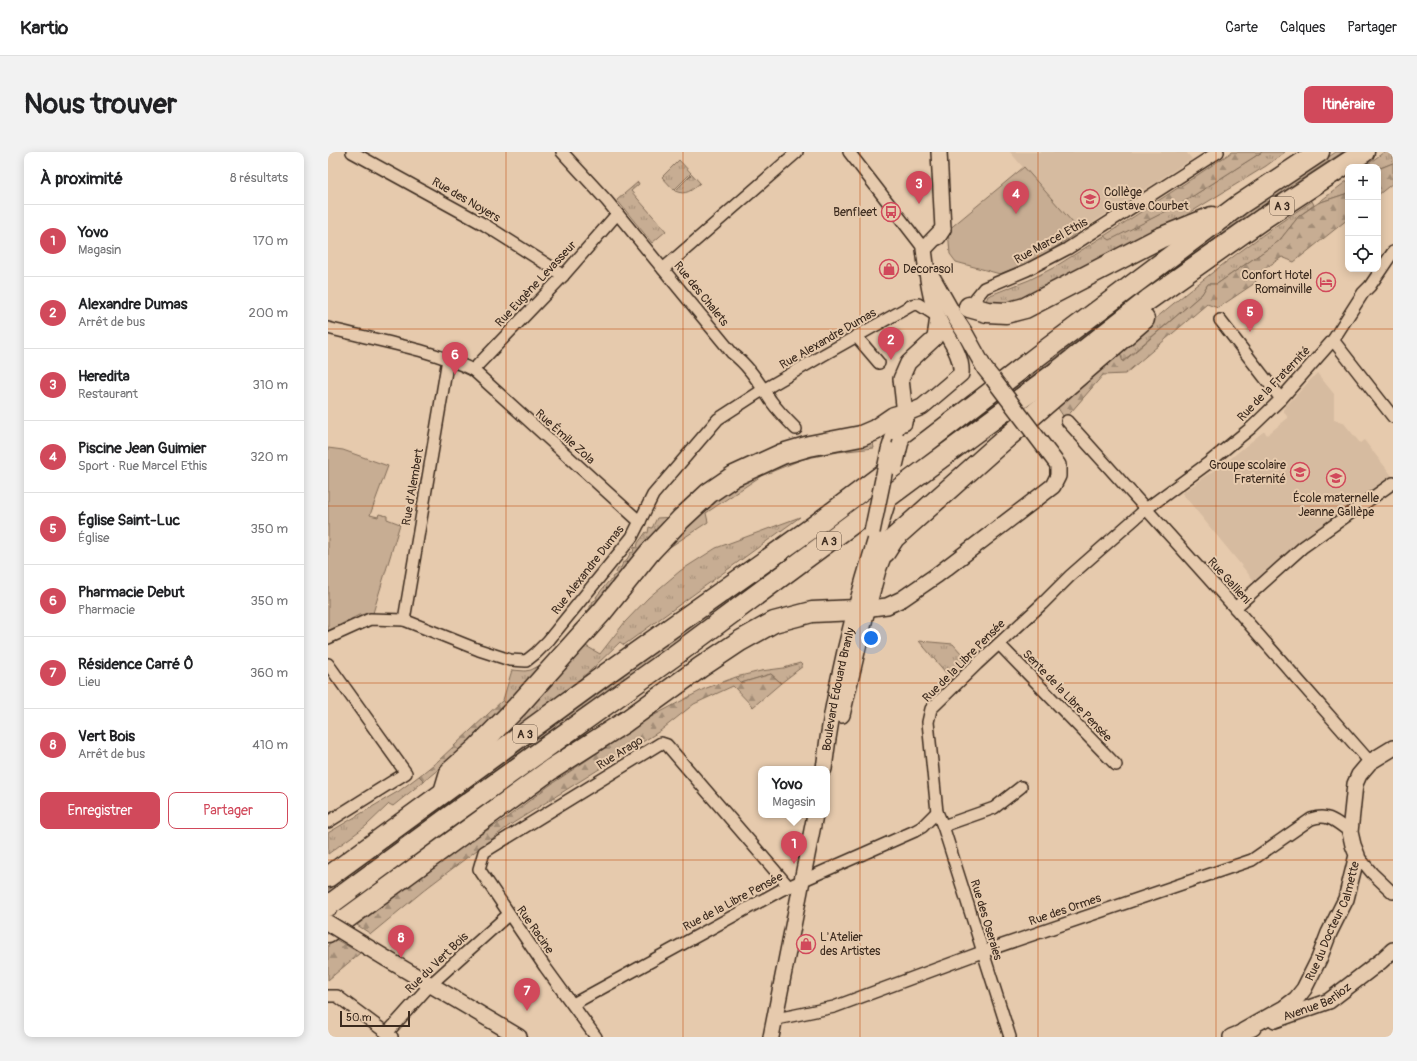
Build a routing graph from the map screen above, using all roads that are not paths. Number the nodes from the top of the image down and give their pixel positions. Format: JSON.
{"nodes":[{"id":1,"x":352,"y":152,"type":"edge"},
{"id":2,"x":562,"y":152,"type":"edge"},
{"id":3,"x":797,"y":152,"type":"edge"},
{"id":4,"x":849,"y":152,"type":"edge"},
{"id":5,"x":939,"y":152,"type":"edge"},
{"id":6,"x":1218,"y":152,"type":"edge"},
{"id":7,"x":1319,"y":152,"type":"edge"},
{"id":8,"x":1364,"y":152,"type":"edge"},
{"id":9,"x":1239,"y":206,"type":"junction"},
{"id":10,"x":617,"y":214,"type":"junction"},
{"id":11,"x":943,"y":229,"type":"junction"},
{"id":12,"x":924,"y":249,"type":"junction"},
{"id":13,"x":1393,"y":252,"type":"edge"},
{"id":14,"x":1200,"y":262,"type":"junction"},
{"id":15,"x":664,"y":269,"type":"junction"},
{"id":16,"x":563,"y":276,"type":"junction"},
{"id":17,"x":962,"y":313,"type":"junction"},
{"id":18,"x":938,"y":317,"type":"junction"},
{"id":19,"x":1220,"y":320,"type":"dead end"},
{"id":20,"x":328,"y":328,"type":"edge"},
{"id":21,"x":856,"y":336,"type":"junction"},
{"id":22,"x":1333,"y":340,"type":"junction"},
{"id":23,"x":448,"y":359,"type":"junction"},
{"id":24,"x":879,"y":363,"type":"dead end"},
{"id":25,"x":473,"y":370,"type":"junction"},
{"id":26,"x":961,"y":374,"type":"junction"},
{"id":27,"x":989,"y":374,"type":"junction"},
{"id":28,"x":764,"y":390,"type":"junction"},
{"id":29,"x":1280,"y":399,"type":"junction"},
{"id":30,"x":905,"y":414,"type":"junction"},
{"id":31,"x":1393,"y":417,"type":"edge"},
{"id":32,"x":1067,"y":421,"type":"dead end"},
{"id":33,"x":796,"y":429,"type":"dead end"},
{"id":34,"x":895,"y":445,"type":"junction"},
{"id":35,"x":1393,"y":483,"type":"edge"},
{"id":36,"x":1146,"y":509,"type":"junction"},
{"id":37,"x":640,"y":522,"type":"junction"},
{"id":38,"x":912,"y":523,"type":"junction"},
{"id":39,"x":880,"y":526,"type":"junction"},
{"id":40,"x":885,"y":552,"type":"joint"},
{"id":41,"x":1235,"y":608,"type":"junction"},
{"id":42,"x":862,"y":609,"type":"junction"},
{"id":43,"x":404,"y":620,"type":"junction"},
{"id":44,"x":328,"y":638,"type":"edge"},
{"id":45,"x":999,"y":644,"type":"junction"},
{"id":46,"x":674,"y":656,"type":"junction"},
{"id":47,"x":328,"y":664,"type":"edge"},
{"id":48,"x":1393,"y":748,"type":"edge"},
{"id":49,"x":1370,"y":762,"type":"junction"},
{"id":50,"x":1116,"y":765,"type":"dead end"},
{"id":51,"x":825,"y":766,"type":"edge"},
{"id":52,"x":550,"y":770,"type":"junction"},
{"id":53,"x":1021,"y":787,"type":"dead end"},
{"id":54,"x":444,"y":793,"type":"junction"},
{"id":55,"x":937,"y":812,"type":"junction"},
{"id":56,"x":815,"y":818,"type":"edge"},
{"id":57,"x":328,"y":822,"type":"edge"},
{"id":58,"x":943,"y":826,"type":"junction"},
{"id":59,"x":1350,"y":832,"type":"junction"},
{"id":60,"x":1357,"y":855,"type":"junction"},
{"id":61,"x":479,"y":869,"type":"joint"},
{"id":62,"x":328,"y":877,"type":"edge"},
{"id":63,"x":803,"y":881,"type":"junction"},
{"id":64,"x":1381,"y":882,"type":"junction"},
{"id":65,"x":789,"y":887,"type":"junction"},
{"id":66,"x":1393,"y":888,"type":"edge"},
{"id":67,"x":1393,"y":893,"type":"edge"},
{"id":68,"x":328,"y":906,"type":"edge"},
{"id":69,"x":509,"y":914,"type":"junction"},
{"id":70,"x":328,"y":923,"type":"edge"},
{"id":71,"x":328,"y":932,"type":"edge"},
{"id":72,"x":1393,"y":950,"type":"edge"},
{"id":73,"x":982,"y":952,"type":"junction"},
{"id":74,"x":430,"y":985,"type":"junction"},
{"id":75,"x":1304,"y":989,"type":"junction"},
{"id":76,"x":328,"y":996,"type":"edge"},
{"id":77,"x":573,"y":1004,"type":"junction"},
{"id":78,"x":1320,"y":1005,"type":"junction"},
{"id":79,"x":776,"y":1019,"type":"junction"},
{"id":80,"x":1237,"y":1034,"type":"edge"},
{"id":81,"x":389,"y":1035,"type":"edge"},
{"id":82,"x":519,"y":1037,"type":"edge"},
{"id":83,"x":596,"y":1037,"type":"edge"},
{"id":84,"x":772,"y":1037,"type":"edge"},
{"id":85,"x":1010,"y":1037,"type":"edge"}],
"edges":[{"from":1,"to":16,"type":"street","name":"Rue des Noyers"},
{"from":2,"to":10,"type":"street","name":"Rue des Chalets"},
{"from":3,"to":15,"type":"street"},
{"from":4,"to":12,"type":"street"},
{"from":5,"to":11,"type":"street"},
{"from":6,"to":17,"type":"street","name":"Rue Marcel Ethis"},
{"from":7,"to":9,"type":"highway","number":"A 3"},
{"from":8,"to":14,"type":"highway","number":"A 3"},
{"from":9,"to":17,"type":"highway"},
{"from":9,"to":54,"type":"highway","number":"A 3"},
{"from":10,"to":15,"type":"street","name":"Rue des Chalets"},
{"from":10,"to":16,"type":"street","name":"Rue Eugène Levasseur"},
{"from":11,"to":12,"type":"street"},
{"from":11,"to":17,"type":"street"},
{"from":12,"to":18,"type":"street"},
{"from":13,"to":22,"type":"street","name":"Rue de la Fraternité"},
{"from":14,"to":38,"type":"highway"},
{"from":14,"to":46,"type":"highway","number":"A 3"},
{"from":15,"to":28,"type":"street","name":"Rue des Chalets"},
{"from":16,"to":25,"type":"street","name":"Rue Eugène Levasseur"},
{"from":17,"to":18,"type":"street"},
{"from":17,"to":27,"type":"street"},
{"from":18,"to":21,"type":"street","name":"Rue Alexandre Dumas"},
{"from":18,"to":26,"type":"street"},
{"from":18,"to":30,"type":"street"},
{"from":19,"to":29,"type":"street"},
{"from":20,"to":23,"type":"street","name":"Rue Émile Zola"},
{"from":21,"to":24,"type":"street"},
{"from":21,"to":28,"type":"street","name":"Rue Alexandre Dumas"},
{"from":22,"to":29,"type":"street","name":"Rue de la Fraternité"},
{"from":22,"to":31,"type":"street"},
{"from":23,"to":25,"type":"street","name":"Rue Émile Zola"},
{"from":23,"to":43,"type":"street","name":"Rue d'Alembert"},
{"from":25,"to":37,"type":"street","name":"Rue Émile Zola"},
{"from":26,"to":27,"type":"street"},
{"from":26,"to":30,"type":"street"},
{"from":27,"to":42,"type":"street","bridge":true},
{"from":28,"to":33,"type":"street","name":"Rue des Chalets"},
{"from":28,"to":37,"type":"street","name":"Rue Alexandre Dumas"},
{"from":29,"to":36,"type":"street","name":"Rue de la Fraternité"},
{"from":30,"to":34,"type":"street"},
{"from":30,"to":54,"type":"highway"},
{"from":32,"to":36,"type":"street","name":"Rue Gallieni"},
{"from":34,"to":39,"type":"street","bridge":true},
{"from":34,"to":39,"type":"street","bridge":true},
{"from":35,"to":41,"type":"street"},
{"from":36,"to":41,"type":"street","name":"Rue Gallieni"},
{"from":36,"to":45,"type":"street","name":"Rue de la Libre Pensée"},
{"from":37,"to":43,"type":"street","name":"Rue Alexandre Dumas"},
{"from":38,"to":39,"type":"street"},
{"from":38,"to":40,"type":"highway"},
{"from":39,"to":42,"type":"street"},
{"from":40,"to":42,"type":"street"},
{"from":41,"to":49,"type":"street","name":"Rue Gallieni"},
{"from":42,"to":51,"type":"street","name":"Boulevard Édouard Branly"},
{"from":42,"to":52,"type":"highway"},
{"from":43,"to":44,"type":"street"},
{"from":45,"to":50,"type":"street","name":"Sente de la Libre Pensée"},
{"from":45,"to":55,"type":"street","name":"Rue de la Libre Pensée"},
{"from":46,"to":52,"type":"highway"},
{"from":46,"to":68,"type":"highway","number":"A 3"},
{"from":47,"to":57,"type":"street"},
{"from":48,"to":49,"type":"street","name":"Rue du Docteur Calmette"},
{"from":49,"to":59,"type":"street","name":"Rue du Docteur Calmette"},
{"from":52,"to":71,"type":"highway"},
{"from":53,"to":58,"type":"street"},
{"from":54,"to":62,"type":"highway","number":"A 3"},
{"from":55,"to":58,"type":"street","name":"Rue des Oseraies"},
{"from":55,"to":63,"type":"street","name":"Rue de la Libre Pensée"},
{"from":56,"to":63,"type":"street"},
{"from":58,"to":73,"type":"street","name":"Rue des Oseraies"},
{"from":59,"to":60,"type":"street","name":"Rue du Docteur Calmette"},
{"from":59,"to":73,"type":"street","name":"Rue des Ormes"},
{"from":60,"to":64,"type":"street"},
{"from":60,"to":75,"type":"street","name":"Rue du Docteur Calmette"},
{"from":61,"to":65,"type":"street","name":"Rue Arago"},
{"from":61,"to":69,"type":"street","name":"Rue Racine"},
{"from":63,"to":65,"type":"street","name":"Rue de la Libre Pensée"},
{"from":63,"to":79,"type":"street"},
{"from":64,"to":66,"type":"street"},
{"from":64,"to":67,"type":"street"},
{"from":65,"to":77,"type":"street","name":"Rue de la Libre Pensée"},
{"from":69,"to":74,"type":"street","name":"Rue du Vert Bois"},
{"from":69,"to":77,"type":"street","name":"Rue Racine"},
{"from":70,"to":74,"type":"street","bridge":true},
{"from":72,"to":78,"type":"street","name":"Avenue Berlioz"},
{"from":73,"to":79,"type":"street","name":"Rue des Ormes"},
{"from":73,"to":85,"type":"street","name":"Rue des Oseraies"},
{"from":74,"to":81,"type":"street","name":"Rue du Vert Bois"},
{"from":74,"to":82,"type":"street"},
{"from":75,"to":78,"type":"street"},
{"from":75,"to":80,"type":"street","name":"Rue du Docteur Calmette"},
{"from":76,"to":81,"type":"street"},
{"from":77,"to":83,"type":"street","name":"Rue Racine"},
{"from":78,"to":80,"type":"street","name":"Avenue Berlioz"},
{"from":79,"to":84,"type":"street"}]}
